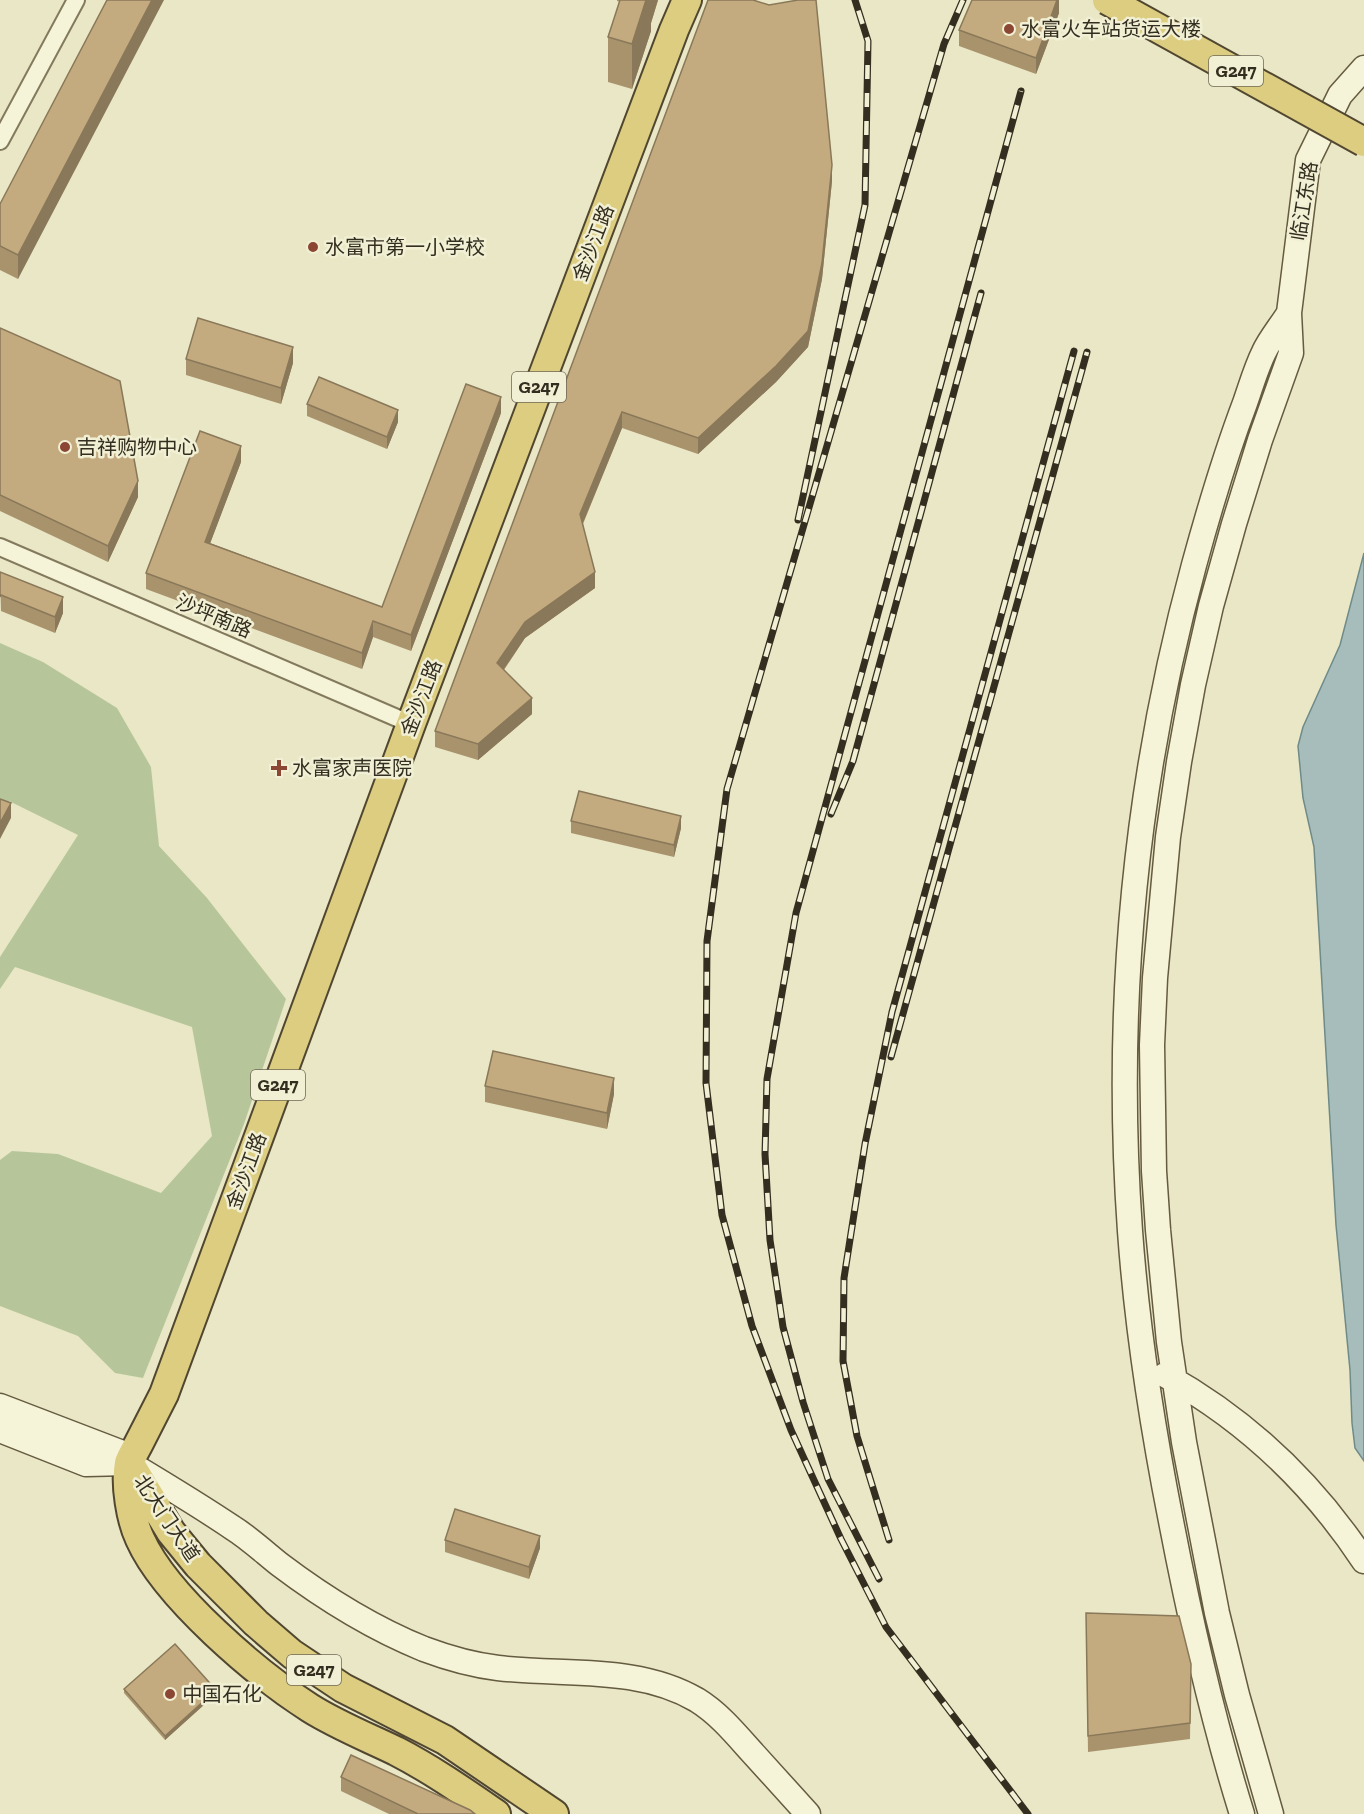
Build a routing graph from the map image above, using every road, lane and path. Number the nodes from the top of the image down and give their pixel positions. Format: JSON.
{"nodes":[{"id":1,"x":76,"y":0,"type":"edge"},
{"id":2,"x":687,"y":0,"type":"edge"},
{"id":3,"x":1107,"y":0,"type":"edge"},
{"id":4,"x":1364,"y":68,"type":"edge"},
{"id":5,"x":0,"y":141,"type":"edge"},
{"id":6,"x":1364,"y":142,"type":"edge"},
{"id":7,"x":1289,"y":313,"type":"junction"},
{"id":8,"x":0,"y":547,"type":"edge"},
{"id":9,"x":411,"y":724,"type":"junction"},
{"id":10,"x":1144,"y":1363,"type":"junction"},
{"id":11,"x":1182,"y":1384,"type":"junction"},
{"id":12,"x":0,"y":1406,"type":"edge"},
{"id":13,"x":0,"y":1430,"type":"edge"},
{"id":14,"x":129,"y":1463,"type":"junction"},
{"id":15,"x":1364,"y":1561,"type":"edge"},
{"id":16,"x":496,"y":1814,"type":"edge"},
{"id":17,"x":554,"y":1814,"type":"edge"},
{"id":18,"x":808,"y":1814,"type":"edge"},
{"id":19,"x":1242,"y":1814,"type":"edge"},
{"id":20,"x":1271,"y":1814,"type":"edge"}],
"edges":[{"from":1,"to":5,"type":"street"},
{"from":2,"to":9,"type":"highway","name":"金沙江路","number":"G247"},
{"from":3,"to":6,"type":"highway","number":"G247","bridge":true},
{"from":4,"to":7,"type":"main road","name":"临江东路"},
{"from":7,"to":10,"type":"main road"},
{"from":7,"to":11,"type":"main road","name":"临江东路"},
{"from":8,"to":9,"type":"street","name":"沙坪南路"},
{"from":9,"to":14,"type":"highway","name":"金沙江路","number":"G247"},
{"from":10,"to":11,"type":"main road"},
{"from":10,"to":19,"type":"main road"},
{"from":11,"to":15,"type":"main road"},
{"from":11,"to":20,"type":"main road","name":"临江东路"},
{"from":12,"to":14,"type":"main road"},
{"from":13,"to":14,"type":"main road"},
{"from":14,"to":16,"type":"highway","name":"北大门大道","number":"G247"},
{"from":14,"to":17,"type":"highway","name":"北大门大道","number":"G247"},
{"from":14,"to":18,"type":"main road"}]}
